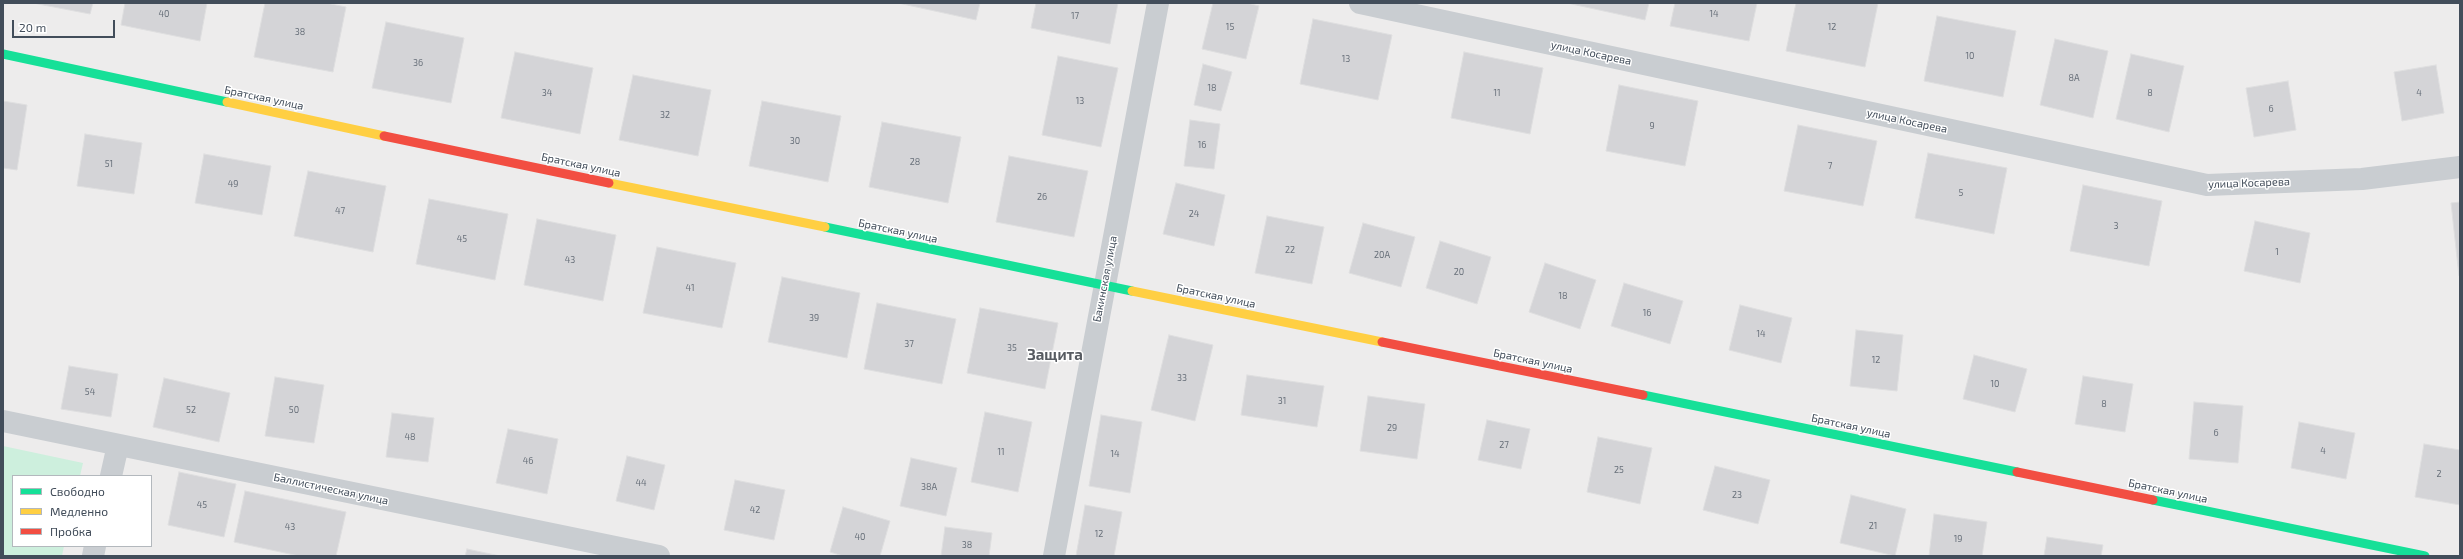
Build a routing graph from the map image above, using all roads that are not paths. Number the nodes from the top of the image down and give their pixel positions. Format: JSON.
{"nodes":[{"id":1,"x":1158,"y":3,"type":"edge"},
{"id":2,"x":1360,"y":3,"type":"edge"},
{"id":3,"x":3,"y":54,"type":"edge"},
{"id":4,"x":2460,"y":167,"type":"edge"},
{"id":5,"x":1104,"y":285,"type":"junction"},
{"id":6,"x":3,"y":421,"type":"edge"},
{"id":7,"x":118,"y":446,"type":"junction"},
{"id":8,"x":111,"y":475,"type":"edge"},
{"id":9,"x":659,"y":556,"type":"edge"},
{"id":10,"x":1054,"y":556,"type":"edge"},
{"id":11,"x":2425,"y":556,"type":"edge"}],
"edges":[{"from":1,"to":5,"type":"street","name":"Бакинская улица"},
{"from":2,"to":4,"type":"street","name":"улица Косарева"},
{"from":3,"to":5,"type":"street","name":"Братская улица"},
{"from":5,"to":10,"type":"street","name":"Бакинская улица"},
{"from":5,"to":11,"type":"street","name":"Братская улица"},
{"from":6,"to":7,"type":"street","name":"Баллистическая улица"},
{"from":7,"to":8,"type":"street"},
{"from":7,"to":9,"type":"street","name":"Баллистическая улица"}]}
